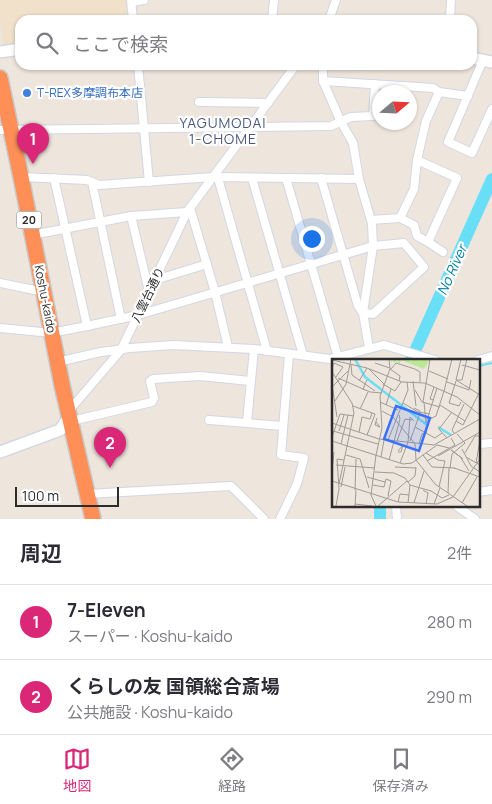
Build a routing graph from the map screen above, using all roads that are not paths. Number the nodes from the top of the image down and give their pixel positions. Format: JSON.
{"nodes":[{"id":1,"x":144,"y":0,"type":"edge"},
{"id":2,"x":274,"y":0,"type":"edge"},
{"id":3,"x":336,"y":0,"type":"edge"},
{"id":4,"x":451,"y":0,"type":"edge"},
{"id":5,"x":131,"y":1,"type":"edge"},
{"id":6,"x":132,"y":15,"type":"edge"},
{"id":7,"x":272,"y":15,"type":"edge"},
{"id":8,"x":332,"y":15,"type":"edge"},
{"id":9,"x":450,"y":15,"type":"edge"},
{"id":10,"x":15,"y":50,"type":"edge"},
{"id":11,"x":0,"y":52,"type":"edge"},
{"id":12,"x":482,"y":60,"type":"edge"},
{"id":13,"x":138,"y":70,"type":"edge"},
{"id":14,"x":292,"y":70,"type":"edge"},
{"id":15,"x":323,"y":70,"type":"edge"},
{"id":16,"x":0,"y":78,"type":"edge"},
{"id":17,"x":323,"y":81,"type":"junction"},
{"id":18,"x":375,"y":84,"type":"junction"},
{"id":19,"x":439,"y":92,"type":"junction"},
{"id":20,"x":468,"y":96,"type":"junction"},
{"id":21,"x":199,"y":102,"type":"dead end"},
{"id":22,"x":268,"y":103,"type":"junction"},
{"id":23,"x":492,"y":110,"type":"edge"},
{"id":24,"x":341,"y":122,"type":"junction"},
{"id":25,"x":250,"y":127,"type":"junction"},
{"id":26,"x":144,"y":129,"type":"junction"},
{"id":27,"x":6,"y":131,"type":"edge"},
{"id":28,"x":417,"y":160,"type":"junction"},
{"id":29,"x":21,"y":177,"type":"junction"},
{"id":30,"x":215,"y":177,"type":"junction"},
{"id":31,"x":54,"y":178,"type":"junction"},
{"id":32,"x":252,"y":178,"type":"junction"},
{"id":33,"x":286,"y":178,"type":"junction"},
{"id":34,"x":321,"y":178,"type":"junction"},
{"id":35,"x":359,"y":179,"type":"junction"},
{"id":36,"x":92,"y":182,"type":"junction"},
{"id":37,"x":149,"y":182,"type":"junction"},
{"id":38,"x":189,"y":210,"type":"junction"},
{"id":39,"x":131,"y":216,"type":"junction"},
{"id":40,"x":400,"y":218,"type":"junction"},
{"id":41,"x":372,"y":220,"type":"junction"},
{"id":42,"x":100,"y":222,"type":"junction"},
{"id":43,"x":65,"y":228,"type":"junction"},
{"id":44,"x":32,"y":235,"type":"junction"},
{"id":45,"x":428,"y":242,"type":"junction"},
{"id":46,"x":373,"y":246,"type":"junction"},
{"id":47,"x":443,"y":252,"type":"dead end"},
{"id":48,"x":344,"y":255,"type":"junction"},
{"id":49,"x":207,"y":264,"type":"junction"},
{"id":50,"x":311,"y":264,"type":"junction"},
{"id":51,"x":279,"y":274,"type":"junction"},
{"id":52,"x":155,"y":280,"type":"junction"},
{"id":53,"x":0,"y":283,"type":"edge"},
{"id":54,"x":248,"y":283,"type":"junction"},
{"id":55,"x":149,"y":291,"type":"junction"},
{"id":56,"x":44,"y":292,"type":"junction"},
{"id":57,"x":215,"y":292,"type":"junction"},
{"id":58,"x":364,"y":313,"type":"junction"},
{"id":59,"x":138,"y":315,"type":"junction"},
{"id":60,"x":121,"y":319,"type":"junction"},
{"id":61,"x":87,"y":326,"type":"junction"},
{"id":62,"x":0,"y":328,"type":"edge"},
{"id":63,"x":51,"y":333,"type":"junction"},
{"id":64,"x":228,"y":347,"type":"junction"},
{"id":65,"x":369,"y":348,"type":"junction"},
{"id":66,"x":254,"y":349,"type":"junction"},
{"id":67,"x":121,"y":350,"type":"junction"},
{"id":68,"x":267,"y":350,"type":"junction"},
{"id":69,"x":289,"y":354,"type":"junction"},
{"id":70,"x":303,"y":355,"type":"junction"},
{"id":71,"x":338,"y":357,"type":"junction"},
{"id":72,"x":428,"y":359,"type":"edge"},
{"id":73,"x":57,"y":362,"type":"junction"},
{"id":74,"x":250,"y":381,"type":"junction"},
{"id":75,"x":71,"y":411,"type":"junction"},
{"id":76,"x":210,"y":420,"type":"dead end"},
{"id":77,"x":247,"y":422,"type":"junction"},
{"id":78,"x":283,"y":426,"type":"junction"},
{"id":79,"x":0,"y":452,"type":"edge"},
{"id":80,"x":87,"y":494,"type":"junction"},
{"id":81,"x":458,"y":507,"type":"edge"},
{"id":82,"x":93,"y":519,"type":"edge"},
{"id":83,"x":264,"y":519,"type":"edge"},
{"id":84,"x":280,"y":519,"type":"edge"},
{"id":85,"x":475,"y":519,"type":"edge"}],
"edges":[{"from":1,"to":5,"type":"street"},
{"from":2,"to":7,"type":"street"},
{"from":3,"to":8,"type":"street"},
{"from":4,"to":9,"type":"street"},
{"from":5,"to":6,"type":"street"},
{"from":10,"to":11,"type":"street"},
{"from":12,"to":20,"type":"street"},
{"from":13,"to":26,"type":"street"},
{"from":14,"to":22,"type":"street","name":"八雲台通り"},
{"from":15,"to":17,"type":"street"},
{"from":16,"to":27,"type":"highway","name":"Koshu-kaido","number":"20"},
{"from":17,"to":18,"type":"street"},
{"from":17,"to":24,"type":"street"},
{"from":18,"to":19,"type":"street"},
{"from":18,"to":24,"type":"street"},
{"from":19,"to":20,"type":"street"},
{"from":19,"to":28,"type":"street"},
{"from":20,"to":23,"type":"street"},
{"from":21,"to":22,"type":"street"},
{"from":22,"to":25,"type":"street","name":"八雲台通り"},
{"from":24,"to":25,"type":"street"},
{"from":24,"to":35,"type":"street"},
{"from":25,"to":26,"type":"street"},
{"from":25,"to":30,"type":"street","name":"八雲台通り"},
{"from":26,"to":27,"type":"street"},
{"from":26,"to":37,"type":"street"},
{"from":27,"to":29,"type":"highway","name":"Koshu-kaido","number":"20"},
{"from":28,"to":40,"type":"street"},
{"from":28,"to":45,"type":"street"},
{"from":29,"to":31,"type":"street"},
{"from":29,"to":44,"type":"highway","name":"Koshu-kaido","number":"20"},
{"from":30,"to":32,"type":"street"},
{"from":30,"to":37,"type":"street"},
{"from":30,"to":38,"type":"street","name":"八雲台通り"},
{"from":30,"to":54,"type":"street"},
{"from":31,"to":36,"type":"street"},
{"from":31,"to":43,"type":"street"},
{"from":32,"to":33,"type":"street"},
{"from":32,"to":51,"type":"street"},
{"from":33,"to":34,"type":"street"},
{"from":33,"to":50,"type":"street"},
{"from":34,"to":35,"type":"street"},
{"from":34,"to":48,"type":"street"},
{"from":35,"to":41,"type":"street"},
{"from":36,"to":37,"type":"street"},
{"from":36,"to":42,"type":"street"},
{"from":38,"to":39,"type":"street"},
{"from":38,"to":49,"type":"street"},
{"from":38,"to":52,"type":"street","name":"八雲台通り"},
{"from":39,"to":42,"type":"street"},
{"from":39,"to":55,"type":"street"},
{"from":40,"to":41,"type":"street"},
{"from":40,"to":45,"type":"street"},
{"from":41,"to":46,"type":"street"},
{"from":42,"to":43,"type":"street"},
{"from":42,"to":60,"type":"street"},
{"from":43,"to":44,"type":"street"},
{"from":43,"to":61,"type":"street"},
{"from":44,"to":56,"type":"highway","name":"Koshu-kaido","number":"20"},
{"from":45,"to":47,"type":"street"},
{"from":46,"to":48,"type":"street"},
{"from":46,"to":58,"type":"street"},
{"from":46,"to":58,"type":"street"},
{"from":48,"to":50,"type":"street"},
{"from":48,"to":58,"type":"street"},
{"from":49,"to":52,"type":"street"},
{"from":49,"to":57,"type":"street"},
{"from":50,"to":51,"type":"street"},
{"from":50,"to":71,"type":"street"},
{"from":51,"to":54,"type":"street"},
{"from":51,"to":70,"type":"street"},
{"from":52,"to":55,"type":"street","name":"八雲台通り"},
{"from":53,"to":56,"type":"street"},
{"from":54,"to":57,"type":"street"},
{"from":54,"to":68,"type":"street"},
{"from":55,"to":59,"type":"street","name":"八雲台通り"},
{"from":56,"to":63,"type":"highway","name":"Koshu-kaido","number":"20"},
{"from":57,"to":59,"type":"street"},
{"from":57,"to":64,"type":"street"},
{"from":58,"to":65,"type":"street"},
{"from":59,"to":60,"type":"street"},
{"from":59,"to":67,"type":"street","name":"八雲台通り"},
{"from":60,"to":61,"type":"street"},
{"from":61,"to":63,"type":"street"},
{"from":62,"to":63,"type":"street"},
{"from":63,"to":73,"type":"highway","name":"Koshu-kaido","number":"20"},
{"from":64,"to":66,"type":"street"},
{"from":64,"to":67,"type":"street"},
{"from":65,"to":71,"type":"street"},
{"from":65,"to":72,"type":"street"},
{"from":66,"to":68,"type":"street"},
{"from":66,"to":74,"type":"street"},
{"from":67,"to":73,"type":"street"},
{"from":67,"to":75,"type":"street","name":"八雲台通り"},
{"from":68,"to":69,"type":"street"},
{"from":69,"to":70,"type":"street"},
{"from":69,"to":78,"type":"street"},
{"from":70,"to":71,"type":"street"},
{"from":73,"to":75,"type":"highway","name":"Koshu-kaido","number":"20"},
{"from":74,"to":75,"type":"street"},
{"from":74,"to":77,"type":"street"},
{"from":75,"to":79,"type":"street"},
{"from":75,"to":80,"type":"highway","name":"Koshu-kaido","number":"20"},
{"from":76,"to":77,"type":"street"},
{"from":77,"to":78,"type":"street"},
{"from":78,"to":84,"type":"street"},
{"from":80,"to":82,"type":"highway","name":"Koshu-kaido","number":"20"},
{"from":80,"to":83,"type":"street"},
{"from":81,"to":85,"type":"street"}]}
